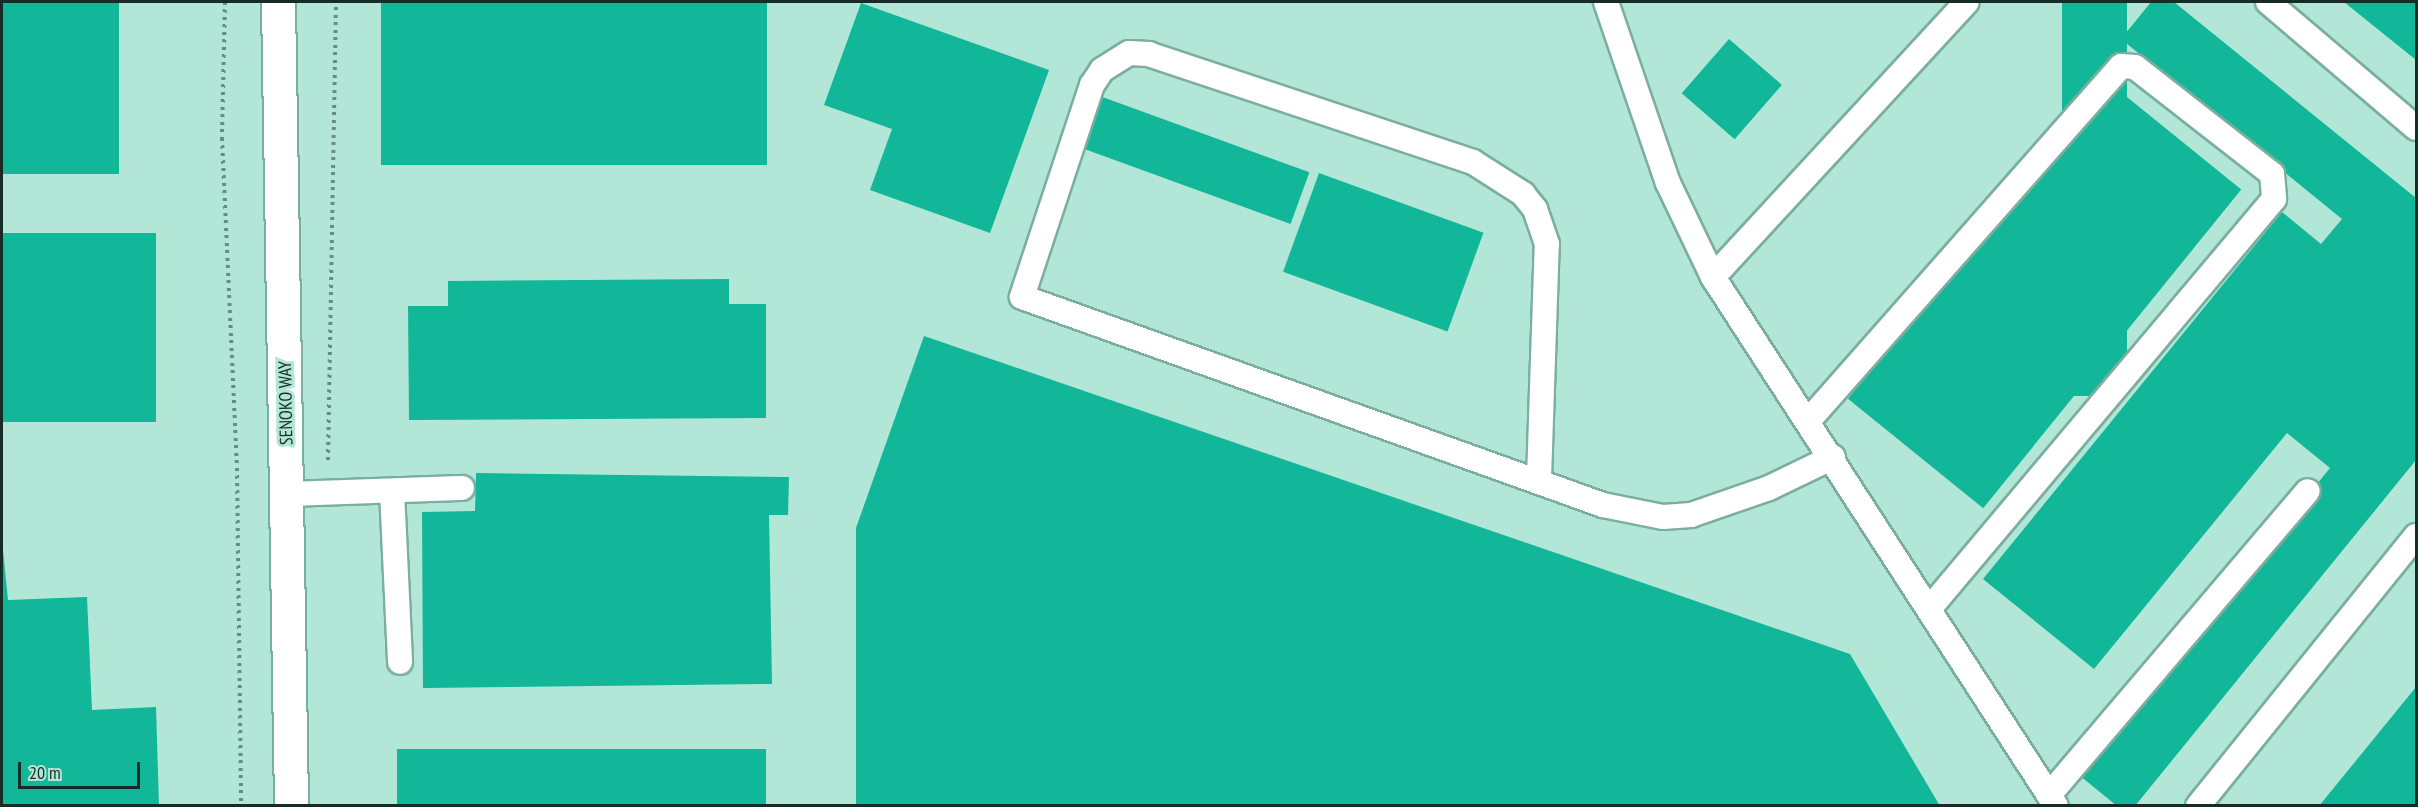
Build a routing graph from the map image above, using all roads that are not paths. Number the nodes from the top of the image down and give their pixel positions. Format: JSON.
{"nodes":[{"id":1,"x":278,"y":2,"type":"edge"},
{"id":2,"x":1606,"y":2,"type":"edge"},
{"id":3,"x":1967,"y":2,"type":"edge"},
{"id":4,"x":2268,"y":2,"type":"edge"},
{"id":5,"x":2416,"y":128,"type":"edge"},
{"id":6,"x":1713,"y":277,"type":"junction"},
{"id":7,"x":1809,"y":420,"type":"junction"},
{"id":8,"x":1833,"y":457,"type":"junction"},
{"id":9,"x":1539,"y":478,"type":"junction"},
{"id":10,"x":462,"y":488,"type":"dead end"},
{"id":11,"x":392,"y":491,"type":"junction"},
{"id":12,"x":2308,"y":491,"type":"dead end"},
{"id":13,"x":286,"y":494,"type":"junction"},
{"id":14,"x":2413,"y":548,"type":"edge"},
{"id":15,"x":1930,"y":608,"type":"junction"},
{"id":16,"x":400,"y":662,"type":"dead end"},
{"id":17,"x":2053,"y":800,"type":"edge"},
{"id":18,"x":291,"y":806,"type":"edge"},
{"id":19,"x":2198,"y":806,"type":"edge"}],
"edges":[{"from":1,"to":13,"type":"street","name":"SENOKO WAY"},
{"from":2,"to":6,"type":"lane"},
{"from":3,"to":6,"type":"lane"},
{"from":4,"to":5,"type":"lane"},
{"from":6,"to":7,"type":"lane"},
{"from":7,"to":8,"type":"lane"},
{"from":7,"to":15,"type":"lane"},
{"from":8,"to":9,"type":"lane"},
{"from":8,"to":15,"type":"lane"},
{"from":9,"to":9,"type":"lane"},
{"from":10,"to":11,"type":"lane"},
{"from":11,"to":13,"type":"lane"},
{"from":11,"to":16,"type":"lane"},
{"from":12,"to":17,"type":"lane"},
{"from":13,"to":18,"type":"street","name":"SENOKO WAY"},
{"from":14,"to":19,"type":"lane"},
{"from":15,"to":17,"type":"lane"}]}
